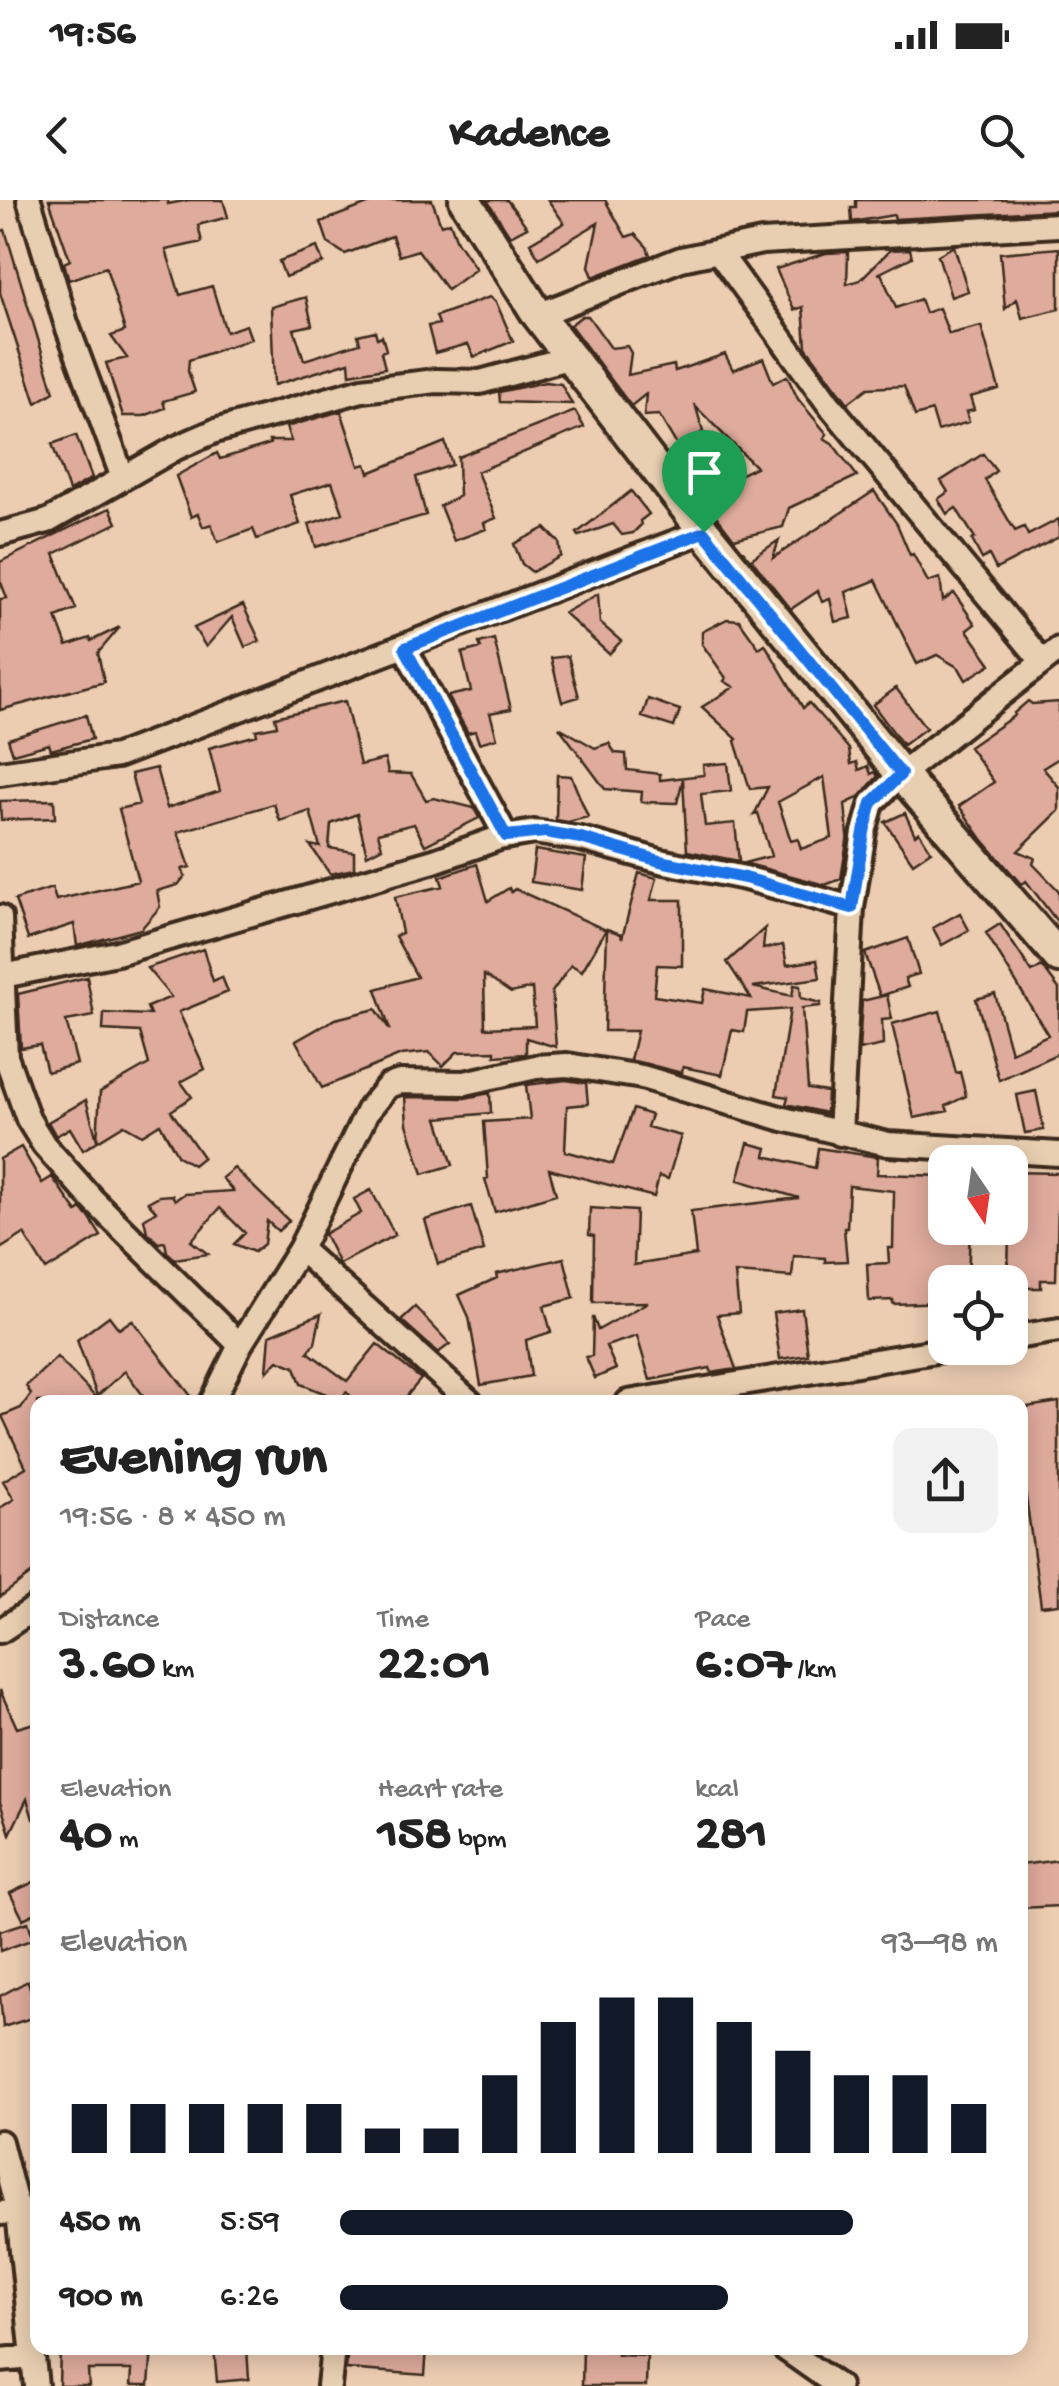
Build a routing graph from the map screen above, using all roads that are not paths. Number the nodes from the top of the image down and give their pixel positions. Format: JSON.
{"nodes":[{"id":1,"x":30,"y":200,"type":"edge"},
{"id":2,"x":465,"y":200,"type":"edge"},
{"id":3,"x":1059,"y":224,"type":"edge"},
{"id":4,"x":718,"y":252,"type":"junction"},
{"id":5,"x":538,"y":315,"type":"junction"},
{"id":6,"x":572,"y":357,"type":"junction"},
{"id":7,"x":123,"y":478,"type":"junction"},
{"id":8,"x":704,"y":532,"type":"junction"},
{"id":9,"x":0,"y":534,"type":"edge"},
{"id":10,"x":405,"y":648,"type":"junction"},
{"id":11,"x":1050,"y":655,"type":"edge"},
{"id":12,"x":0,"y":772,"type":"edge"},
{"id":13,"x":901,"y":774,"type":"junction"},
{"id":14,"x":506,"y":836,"type":"junction"},
{"id":15,"x":852,"y":908,"type":"junction"},
{"id":16,"x":0,"y":917,"type":"edge"},
{"id":17,"x":1059,"y":957,"type":"edge"},
{"id":18,"x":3,"y":976,"type":"junction"},
{"id":19,"x":840,"y":1134,"type":"junction"},
{"id":20,"x":1059,"y":1154,"type":"edge"},
{"id":21,"x":300,"y":1249,"type":"junction"},
{"id":22,"x":1059,"y":1330,"type":"edge"},
{"id":23,"x":1028,"y":1335,"type":"edge"},
{"id":24,"x":240,"y":1345,"type":"junction"},
{"id":25,"x":928,"y":1352,"type":"edge"},
{"id":26,"x":215,"y":1395,"type":"edge"},
{"id":27,"x":462,"y":1395,"type":"edge"},
{"id":28,"x":670,"y":1395,"type":"edge"},
{"id":29,"x":30,"y":1611,"type":"edge"},
{"id":30,"x":0,"y":1631,"type":"edge"},
{"id":31,"x":0,"y":2142,"type":"edge"},
{"id":32,"x":18,"y":2212,"type":"edge"},
{"id":33,"x":30,"y":2337,"type":"edge"},
{"id":34,"x":32,"y":2355,"type":"edge"},
{"id":35,"x":331,"y":2355,"type":"edge"},
{"id":36,"x":794,"y":2355,"type":"edge"},
{"id":37,"x":32,"y":2358,"type":"junction"},
{"id":38,"x":0,"y":2360,"type":"edge"},
{"id":39,"x":36,"y":2386,"type":"edge"},
{"id":40,"x":329,"y":2386,"type":"edge"},
{"id":41,"x":838,"y":2386,"type":"edge"}],
"edges":[{"from":1,"to":7,"type":"street"},
{"from":2,"to":5,"type":"street"},
{"from":3,"to":4,"type":"street"},
{"from":4,"to":5,"type":"street"},
{"from":4,"to":11,"type":"street"},
{"from":5,"to":6,"type":"street"},
{"from":6,"to":7,"type":"street"},
{"from":6,"to":8,"type":"street"},
{"from":7,"to":9,"type":"street"},
{"from":8,"to":10,"type":"street"},
{"from":8,"to":13,"type":"street"},
{"from":10,"to":12,"type":"street"},
{"from":10,"to":14,"type":"street"},
{"from":11,"to":13,"type":"street"},
{"from":13,"to":15,"type":"street"},
{"from":13,"to":17,"type":"street"},
{"from":14,"to":15,"type":"street"},
{"from":14,"to":18,"type":"street"},
{"from":15,"to":19,"type":"street"},
{"from":16,"to":18,"type":"street"},
{"from":18,"to":24,"type":"street"},
{"from":19,"to":20,"type":"street"},
{"from":19,"to":21,"type":"street"},
{"from":21,"to":24,"type":"street"},
{"from":21,"to":27,"type":"street"},
{"from":22,"to":23,"type":"street"},
{"from":24,"to":26,"type":"street"},
{"from":25,"to":28,"type":"street"},
{"from":29,"to":30,"type":"street"},
{"from":31,"to":32,"type":"street"},
{"from":32,"to":33,"type":"street"},
{"from":34,"to":37,"type":"street"},
{"from":35,"to":40,"type":"street"},
{"from":36,"to":41,"type":"street"},
{"from":37,"to":38,"type":"street"},
{"from":37,"to":39,"type":"street"}]}
